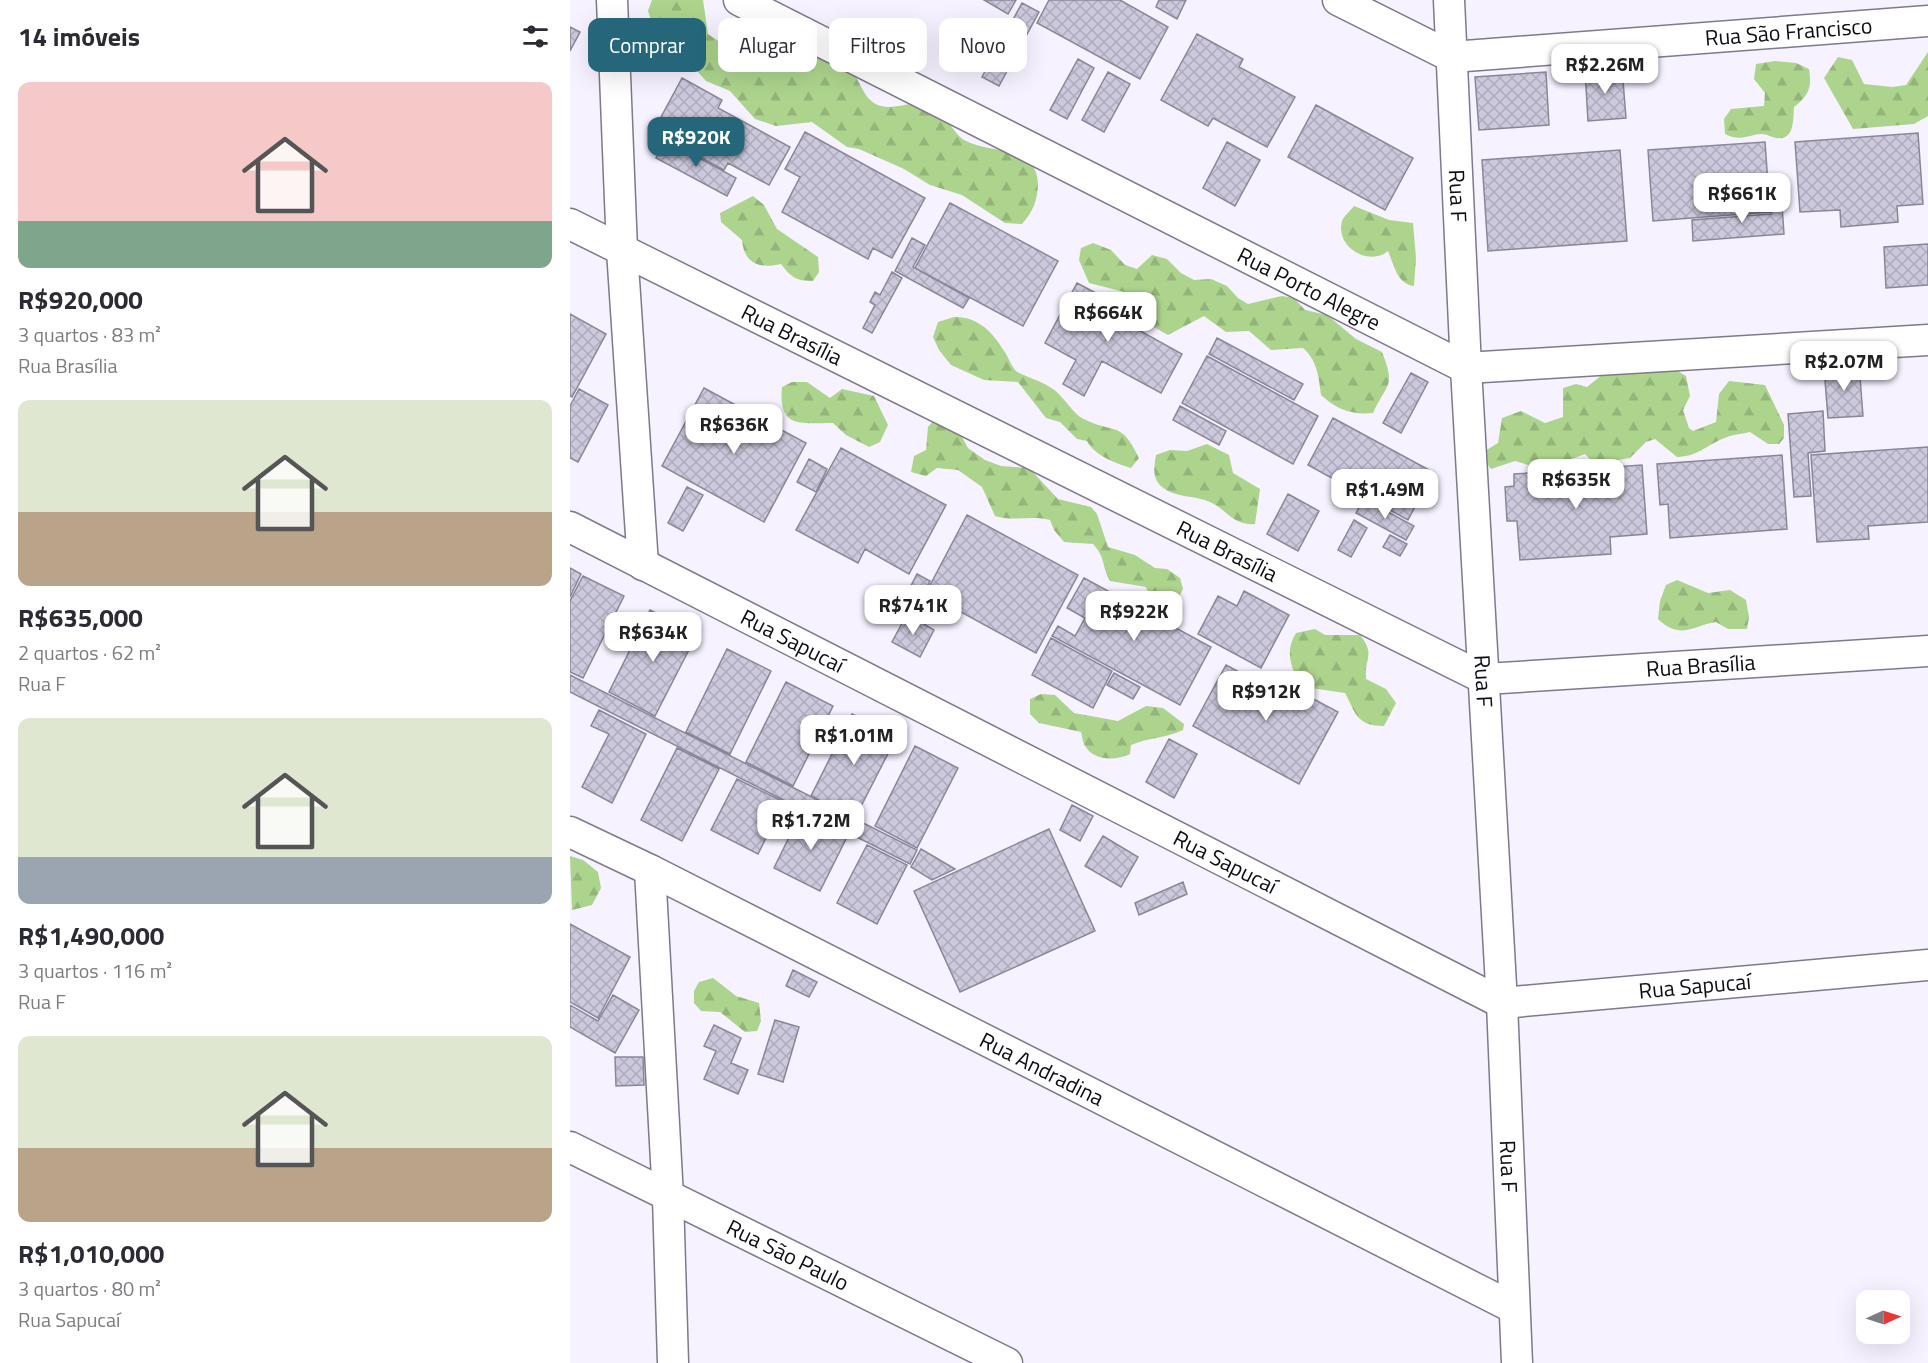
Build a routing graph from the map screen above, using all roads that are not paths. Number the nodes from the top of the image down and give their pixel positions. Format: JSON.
{"nodes":[{"id":1,"x":612,"y":0,"type":"edge"},
{"id":2,"x":739,"y":0,"type":"edge"},
{"id":3,"x":1338,"y":0,"type":"edge"},
{"id":4,"x":1449,"y":0,"type":"edge"},
{"id":5,"x":1928,"y":21,"type":"edge"},
{"id":6,"x":1452,"y":57,"type":"junction"},
{"id":7,"x":570,"y":224,"type":"edge"},
{"id":8,"x":622,"y":250,"type":"junction"},
{"id":9,"x":1928,"y":340,"type":"edge"},
{"id":10,"x":1466,"y":368,"type":"junction"},
{"id":11,"x":570,"y":526,"type":"edge"},
{"id":12,"x":643,"y":566,"type":"junction"},
{"id":13,"x":1928,"y":651,"type":"edge"},
{"id":14,"x":1485,"y":679,"type":"junction"},
{"id":15,"x":570,"y":832,"type":"edge"},
{"id":16,"x":650,"y":870,"type":"junction"},
{"id":17,"x":1928,"y":965,"type":"edge"},
{"id":18,"x":1503,"y":1003,"type":"junction"},
{"id":19,"x":570,"y":1147,"type":"edge"},
{"id":20,"x":668,"y":1197,"type":"junction"},
{"id":21,"x":1514,"y":1308,"type":"junction"},
{"id":22,"x":673,"y":1363,"type":"edge"},
{"id":23,"x":1007,"y":1363,"type":"edge"},
{"id":24,"x":1516,"y":1363,"type":"edge"}],
"edges":[{"from":1,"to":8,"type":"street"},
{"from":2,"to":10,"type":"street","name":"Rua Porto Alegre"},
{"from":3,"to":6,"type":"street"},
{"from":4,"to":6,"type":"street","name":"Rua F"},
{"from":5,"to":6,"type":"street","name":"Rua São Francisco"},
{"from":6,"to":10,"type":"street","name":"Rua F"},
{"from":7,"to":8,"type":"street","name":"Rua Brasília"},
{"from":8,"to":12,"type":"street"},
{"from":8,"to":14,"type":"street","name":"Rua Brasília"},
{"from":9,"to":10,"type":"street"},
{"from":10,"to":14,"type":"street","name":"Rua F"},
{"from":11,"to":12,"type":"street","name":"Rua Sapucaí"},
{"from":12,"to":18,"type":"street","name":"Rua Sapucaí"},
{"from":13,"to":14,"type":"street","name":"Rua Brasília"},
{"from":14,"to":18,"type":"street","name":"Rua F"},
{"from":15,"to":16,"type":"street","name":"Rua Andradina"},
{"from":16,"to":20,"type":"street"},
{"from":16,"to":21,"type":"street","name":"Rua Andradina"},
{"from":17,"to":18,"type":"street","name":"Rua Sapucaí"},
{"from":18,"to":21,"type":"street","name":"Rua F"},
{"from":19,"to":20,"type":"street","name":"Rua São Paulo"},
{"from":20,"to":22,"type":"street"},
{"from":20,"to":23,"type":"street","name":"Rua São Paulo"},
{"from":21,"to":24,"type":"street","name":"Rua F"}]}
